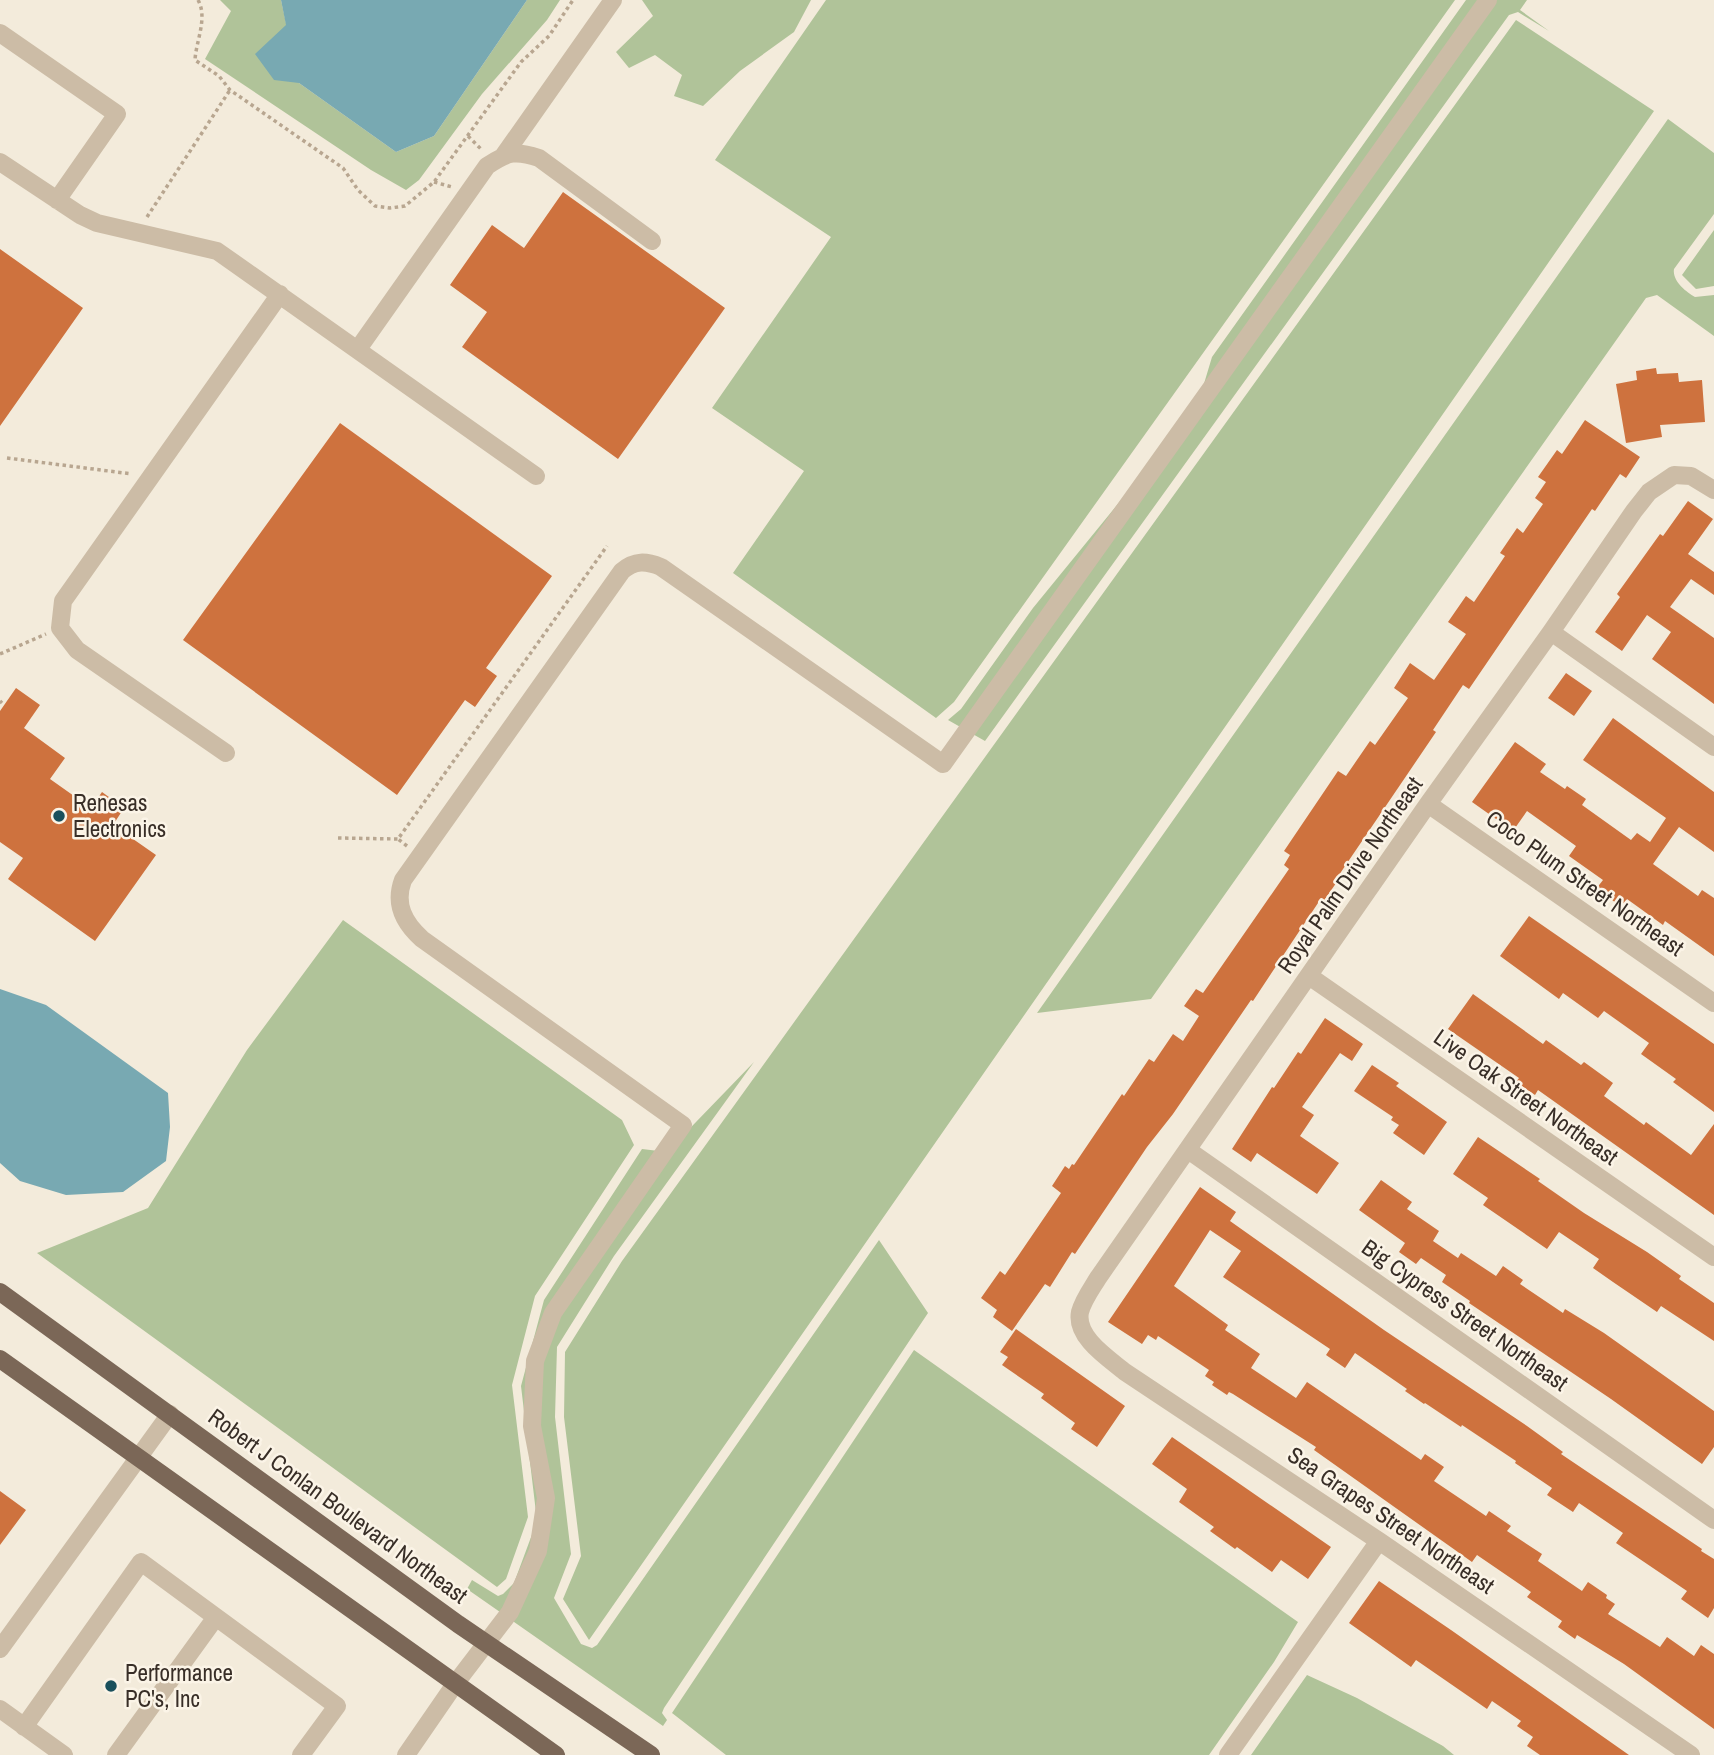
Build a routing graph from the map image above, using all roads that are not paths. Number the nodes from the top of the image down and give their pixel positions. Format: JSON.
{"nodes":[{"id":1,"x":613,"y":0,"type":"edge"},
{"id":2,"x":1488,"y":0,"type":"edge"},
{"id":3,"x":0,"y":33,"type":"edge"},
{"id":4,"x":504,"y":155,"type":"junction"},
{"id":5,"x":0,"y":162,"type":"edge"},
{"id":6,"x":57,"y":200,"type":"junction"},
{"id":7,"x":652,"y":242,"type":"dead end"},
{"id":8,"x":280,"y":294,"type":"junction"},
{"id":9,"x":358,"y":349,"type":"junction"},
{"id":10,"x":536,"y":476,"type":"dead end"},
{"id":11,"x":1714,"y":490,"type":"edge"},
{"id":12,"x":1551,"y":632,"type":"junction"},
{"id":13,"x":1714,"y":747,"type":"edge"},
{"id":14,"x":226,"y":753,"type":"dead end"},
{"id":15,"x":1428,"y":804,"type":"junction"},
{"id":16,"x":1309,"y":976,"type":"junction"},
{"id":17,"x":1714,"y":1003,"type":"edge"},
{"id":18,"x":1188,"y":1150,"type":"junction"},
{"id":19,"x":1714,"y":1257,"type":"edge"},
{"id":20,"x":0,"y":1292,"type":"edge"},
{"id":21,"x":1080,"y":1314,"type":"joint"},
{"id":22,"x":0,"y":1359,"type":"edge"},
{"id":23,"x":170,"y":1414,"type":"junction"},
{"id":24,"x":137,"y":1457,"type":"junction"},
{"id":25,"x":1714,"y":1520,"type":"edge"},
{"id":26,"x":1379,"y":1541,"type":"junction"},
{"id":27,"x":216,"y":1617,"type":"junction"},
{"id":28,"x":486,"y":1643,"type":"junction"},
{"id":29,"x":0,"y":1648,"type":"edge"},
{"id":30,"x":455,"y":1684,"type":"junction"},
{"id":31,"x":0,"y":1709,"type":"edge"},
{"id":32,"x":24,"y":1727,"type":"junction"},
{"id":33,"x":64,"y":1755,"type":"edge"},
{"id":34,"x":116,"y":1755,"type":"edge"},
{"id":35,"x":302,"y":1755,"type":"edge"},
{"id":36,"x":406,"y":1755,"type":"edge"},
{"id":37,"x":556,"y":1755,"type":"edge"},
{"id":38,"x":651,"y":1755,"type":"edge"},
{"id":39,"x":1228,"y":1755,"type":"edge"},
{"id":40,"x":1691,"y":1755,"type":"edge"}],
"edges":[{"from":1,"to":4,"type":"street"},
{"from":2,"to":28,"type":"street"},
{"from":3,"to":6,"type":"street"},
{"from":4,"to":7,"type":"street"},
{"from":4,"to":9,"type":"street"},
{"from":5,"to":6,"type":"street"},
{"from":6,"to":8,"type":"street"},
{"from":8,"to":9,"type":"street"},
{"from":8,"to":14,"type":"street"},
{"from":9,"to":10,"type":"street"},
{"from":11,"to":12,"type":"street","name":"Royal Palm Drive Northeast"},
{"from":12,"to":13,"type":"street"},
{"from":12,"to":15,"type":"street","name":"Royal Palm Drive Northeast"},
{"from":15,"to":16,"type":"street","name":"Royal Palm Drive Northeast"},
{"from":15,"to":17,"type":"street","name":"Coco Plum Street Northeast"},
{"from":16,"to":18,"type":"street","name":"Royal Palm Drive Northeast"},
{"from":16,"to":19,"type":"street","name":"Live Oak Street Northeast"},
{"from":18,"to":21,"type":"street","name":"Royal Palm Drive Northeast"},
{"from":18,"to":25,"type":"street","name":"Big Cypress Street Northeast"},
{"from":20,"to":23,"type":"main road","name":"Robert J Conlan Boulevard Northeast"},
{"from":21,"to":26,"type":"street","name":"Sea Grapes Street Northeast"},
{"from":22,"to":24,"type":"main road"},
{"from":23,"to":24,"type":"street"},
{"from":23,"to":28,"type":"main road","name":"Robert J Conlan Boulevard Northeast"},
{"from":24,"to":29,"type":"street"},
{"from":24,"to":30,"type":"main road"},
{"from":26,"to":39,"type":"street"},
{"from":26,"to":40,"type":"street","name":"Sea Grapes Street Northeast"},
{"from":27,"to":32,"type":"street"},
{"from":27,"to":34,"type":"street"},
{"from":27,"to":35,"type":"street"},
{"from":28,"to":30,"type":"street"},
{"from":28,"to":38,"type":"main road","name":"Robert J Conlan Boulevard Northeast"},
{"from":30,"to":36,"type":"street"},
{"from":30,"to":37,"type":"main road"},
{"from":31,"to":32,"type":"street"},
{"from":32,"to":33,"type":"street"}]}
